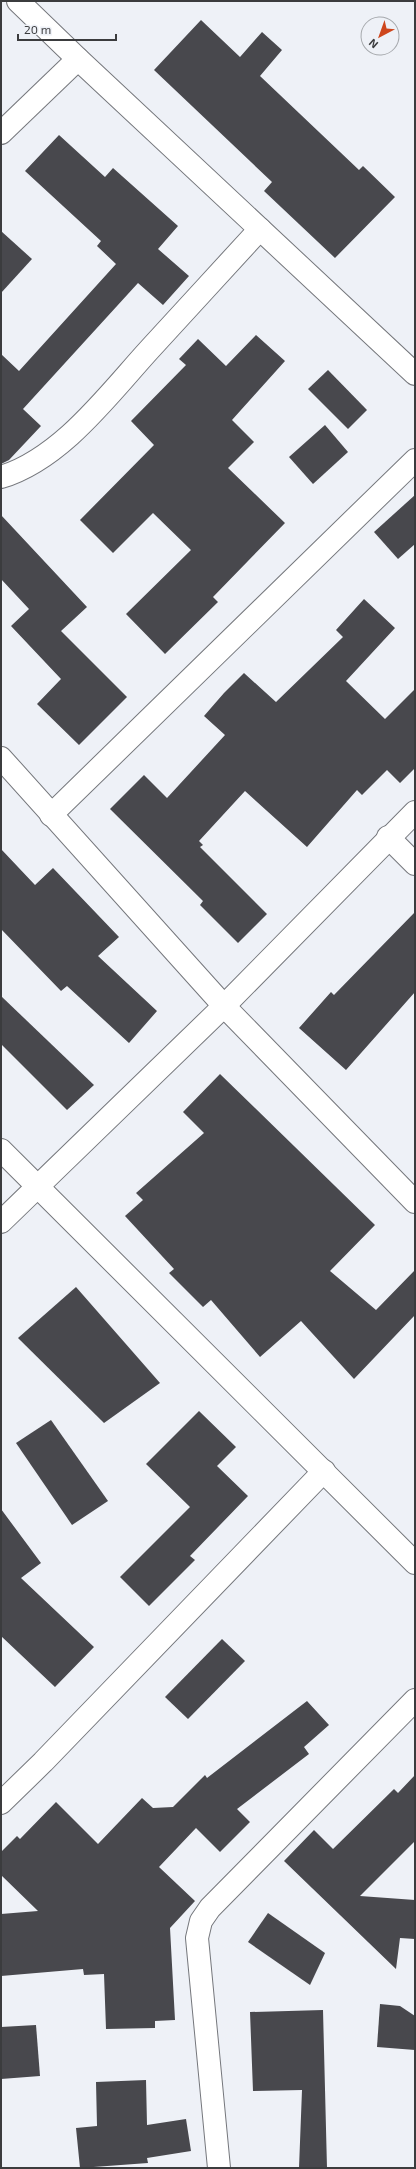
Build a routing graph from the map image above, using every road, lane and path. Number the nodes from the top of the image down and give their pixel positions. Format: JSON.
{"nodes":[{"id":1,"x":18,"y":1,"type":"edge"},
{"id":2,"x":78,"y":59,"type":"junction"},
{"id":3,"x":1,"y":133,"type":"edge"},
{"id":4,"x":260,"y":229,"type":"junction"},
{"id":5,"x":415,"y":374,"type":"edge"},
{"id":6,"x":415,"y":460,"type":"edge"},
{"id":7,"x":1,"y":478,"type":"edge"},
{"id":8,"x":1,"y":758,"type":"edge"},
{"id":9,"x":415,"y":812,"type":"edge"},
{"id":10,"x":52,"y":815,"type":"junction"},
{"id":11,"x":388,"y":837,"type":"junction"},
{"id":12,"x":415,"y":864,"type":"edge"},
{"id":13,"x":224,"y":1006,"type":"junction"},
{"id":14,"x":1,"y":1150,"type":"edge"},
{"id":15,"x":37,"y":1187,"type":"junction"},
{"id":16,"x":415,"y":1202,"type":"edge"},
{"id":17,"x":1,"y":1222,"type":"edge"},
{"id":18,"x":324,"y":1471,"type":"junction"},
{"id":19,"x":415,"y":1563,"type":"edge"},
{"id":20,"x":415,"y":1700,"type":"edge"},
{"id":21,"x":1,"y":1802,"type":"edge"},
{"id":22,"x":219,"y":2168,"type":"edge"}],
"edges":[{"from":1,"to":2,"type":"street"},
{"from":2,"to":3,"type":"street"},
{"from":2,"to":4,"type":"street"},
{"from":4,"to":5,"type":"street"},
{"from":4,"to":7,"type":"street"},
{"from":6,"to":10,"type":"street"},
{"from":8,"to":10,"type":"street"},
{"from":9,"to":11,"type":"street"},
{"from":10,"to":13,"type":"street"},
{"from":11,"to":12,"type":"street"},
{"from":11,"to":13,"type":"street"},
{"from":13,"to":15,"type":"street"},
{"from":13,"to":16,"type":"street"},
{"from":14,"to":15,"type":"street"},
{"from":15,"to":17,"type":"street"},
{"from":15,"to":18,"type":"street"},
{"from":18,"to":19,"type":"street"},
{"from":18,"to":21,"type":"street"},
{"from":20,"to":22,"type":"street"}]}
